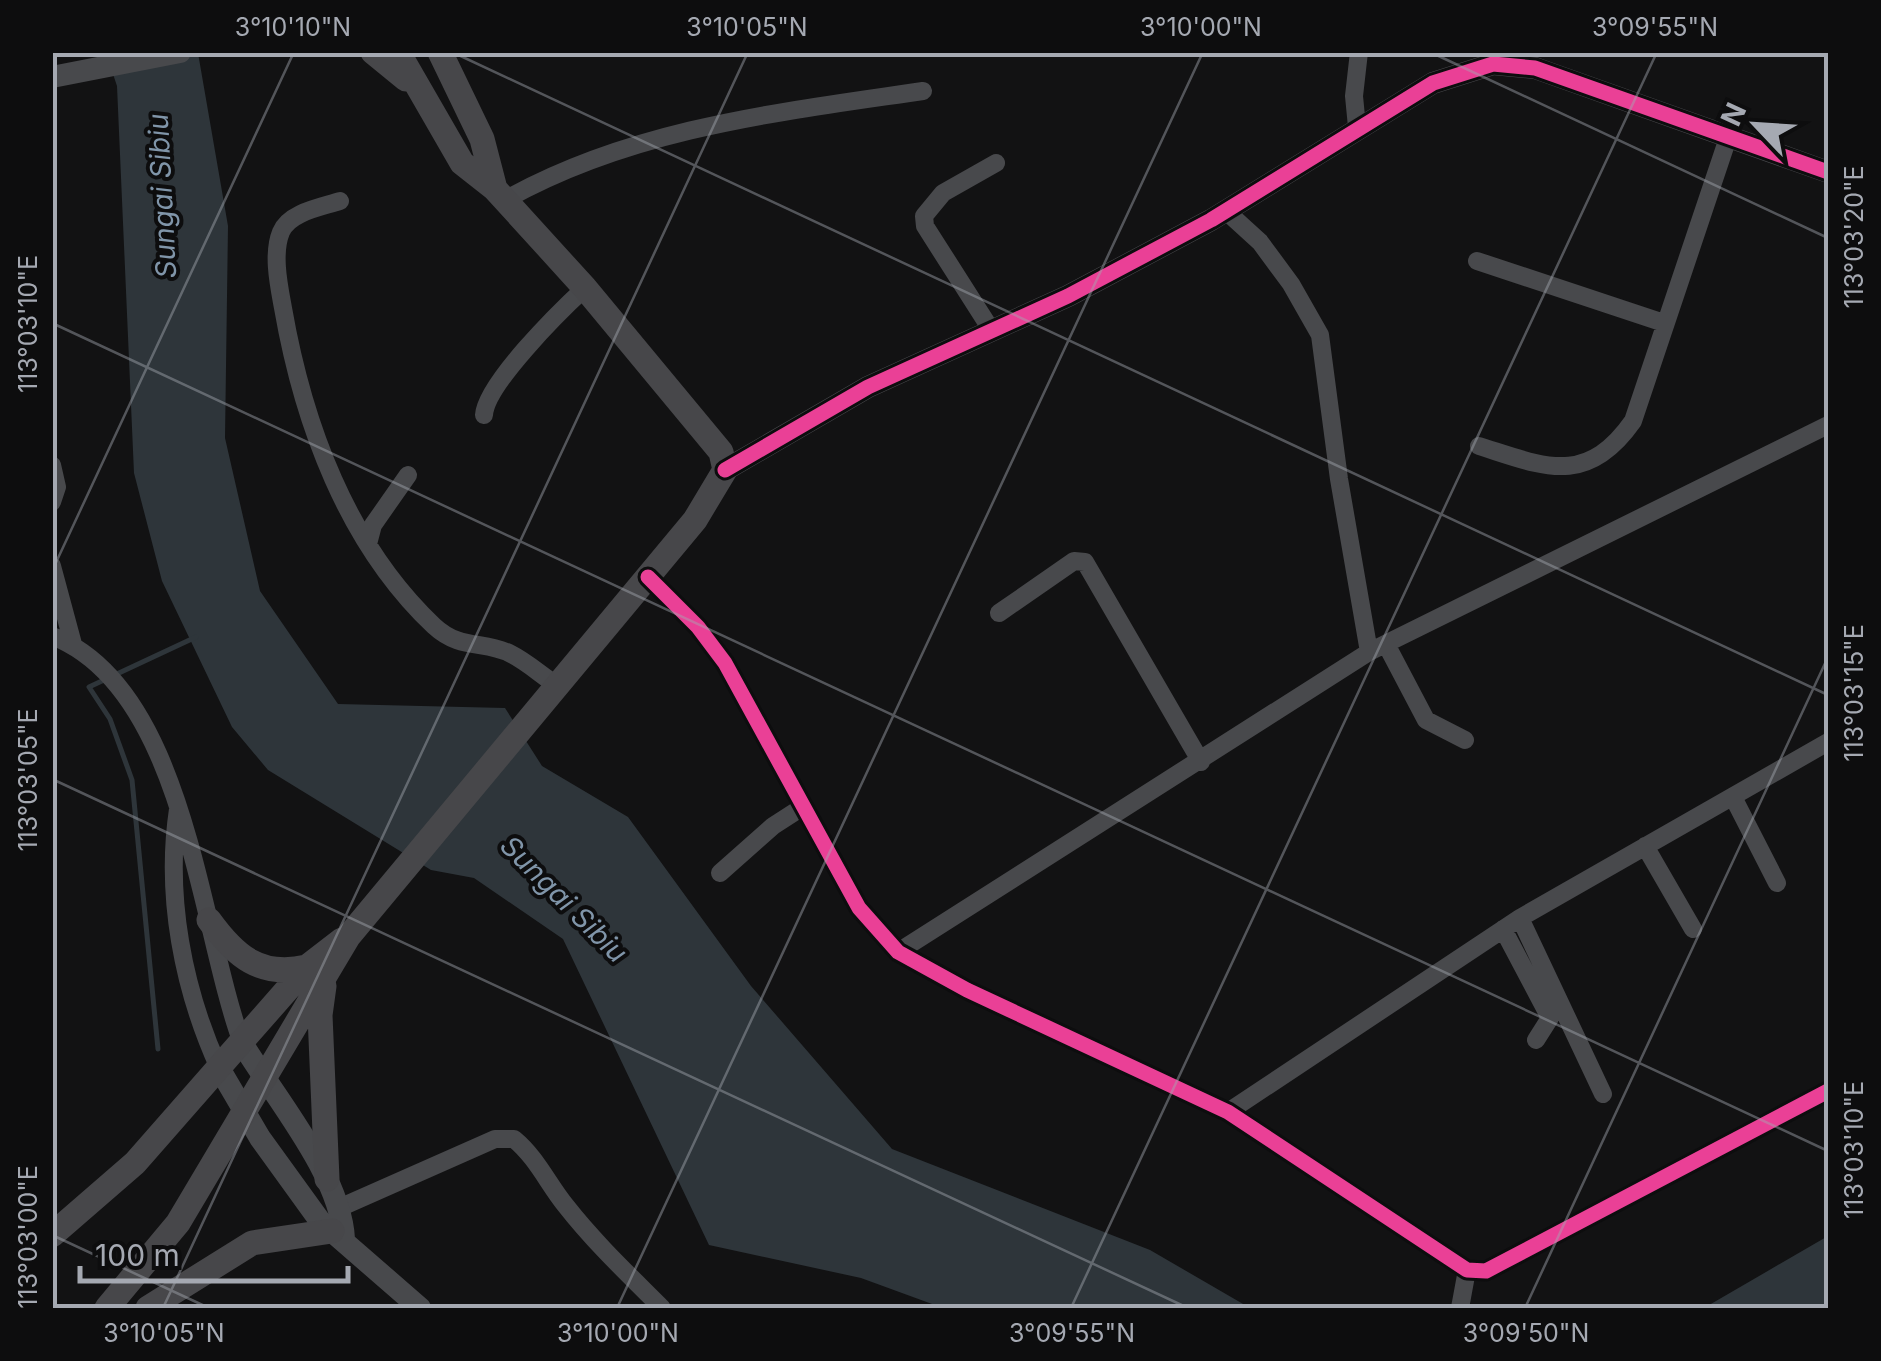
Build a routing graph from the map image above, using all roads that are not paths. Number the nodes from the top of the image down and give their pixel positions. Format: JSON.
{"nodes":[{"id":1,"x":180,"y":52,"type":"edge"},
{"id":2,"x":374,"y":52,"type":"edge"},
{"id":3,"x":398,"y":52,"type":"edge"},
{"id":4,"x":1359,"y":52,"type":"edge"},
{"id":5,"x":442,"y":54,"type":"edge"},
{"id":6,"x":58,"y":76,"type":"edge"},
{"id":7,"x":418,"y":89,"type":"junction"},
{"id":8,"x":923,"y":91,"type":"dead end"},
{"id":9,"x":1357,"y":127,"type":"junction"},
{"id":10,"x":1729,"y":135,"type":"junction"},
{"id":11,"x":996,"y":163,"type":"dead end"},
{"id":12,"x":1828,"y":172,"type":"edge"},
{"id":13,"x":500,"y":194,"type":"junction"},
{"id":14,"x":340,"y":201,"type":"dead end"},
{"id":15,"x":1226,"y":211,"type":"junction"},
{"id":16,"x":1477,"y":261,"type":"dead end"},
{"id":17,"x":585,"y":288,"type":"junction"},
{"id":18,"x":1664,"y":323,"type":"junction"},
{"id":19,"x":990,"y":328,"type":"junction"},
{"id":20,"x":484,"y":415,"type":"dead end"},
{"id":21,"x":1828,"y":425,"type":"edge"},
{"id":22,"x":1479,"y":446,"type":"dead end"},
{"id":23,"x":52,"y":465,"type":"edge"},
{"id":24,"x":725,"y":470,"type":"junction"},
{"id":25,"x":408,"y":475,"type":"dead end"},
{"id":26,"x":52,"y":502,"type":"edge"},
{"id":27,"x":368,"y":544,"type":"junction"},
{"id":28,"x":52,"y":566,"type":"edge"},
{"id":29,"x":648,"y":577,"type":"junction"},
{"id":30,"x":999,"y":613,"type":"dead end"},
{"id":31,"x":52,"y":636,"type":"edge"},
{"id":32,"x":73,"y":644,"type":"junction"},
{"id":33,"x":1378,"y":648,"type":"junction"},
{"id":34,"x":555,"y":684,"type":"junction"},
{"id":35,"x":1465,"y":740,"type":"dead end"},
{"id":36,"x":1828,"y":742,"type":"edge"},
{"id":37,"x":1201,"y":762,"type":"junction"},
{"id":38,"x":1733,"y":797,"type":"junction"},
{"id":39,"x":804,"y":806,"type":"junction"},
{"id":40,"x":178,"y":809,"type":"junction"},
{"id":41,"x":1645,"y":846,"type":"junction"},
{"id":42,"x":720,"y":872,"type":"dead end"},
{"id":43,"x":1777,"y":882,"type":"dead end"},
{"id":44,"x":1520,"y":918,"type":"junction"},
{"id":45,"x":209,"y":920,"type":"junction"},
{"id":46,"x":1503,"y":929,"type":"junction"},
{"id":47,"x":1693,"y":930,"type":"dead end"},
{"id":48,"x":898,"y":952,"type":"junction"},
{"id":49,"x":318,"y":969,"type":"junction"},
{"id":50,"x":1536,"y":1040,"type":"dead end"},
{"id":51,"x":242,"y":1043,"type":"junction"},
{"id":52,"x":219,"y":1068,"type":"junction"},
{"id":53,"x":262,"y":1077,"type":"junction"},
{"id":54,"x":1828,"y":1091,"type":"edge"},
{"id":55,"x":1603,"y":1094,"type":"dead end"},
{"id":56,"x":244,"y":1110,"type":"junction"},
{"id":57,"x":1228,"y":1112,"type":"junction"},
{"id":58,"x":327,"y":1180,"type":"junction"},
{"id":59,"x":338,"y":1226,"type":"junction"},
{"id":60,"x":52,"y":1236,"type":"edge"},
{"id":61,"x":1468,"y":1270,"type":"junction"},
{"id":62,"x":107,"y":1308,"type":"edge"},
{"id":63,"x":148,"y":1308,"type":"edge"},
{"id":64,"x":420,"y":1308,"type":"edge"},
{"id":65,"x":662,"y":1308,"type":"edge"},
{"id":66,"x":1460,"y":1308,"type":"edge"}],
"edges":[{"from":1,"to":6,"type":"street"},
{"from":2,"to":7,"type":"main road"},
{"from":3,"to":7,"type":"main road"},
{"from":4,"to":9,"type":"street"},
{"from":5,"to":13,"type":"main road"},
{"from":7,"to":13,"type":"main road"},
{"from":8,"to":13,"type":"street"},
{"from":9,"to":10,"type":"street"},
{"from":9,"to":15,"type":"street"},
{"from":10,"to":12,"type":"street"},
{"from":10,"to":18,"type":"street"},
{"from":11,"to":19,"type":"street"},
{"from":13,"to":17,"type":"main road"},
{"from":14,"to":27,"type":"street"},
{"from":15,"to":19,"type":"street"},
{"from":15,"to":33,"type":"street"},
{"from":16,"to":18,"type":"street"},
{"from":17,"to":20,"type":"street"},
{"from":17,"to":24,"type":"main road"},
{"from":18,"to":22,"type":"street"},
{"from":19,"to":24,"type":"street"},
{"from":21,"to":33,"type":"street"},
{"from":23,"to":26,"type":"street"},
{"from":24,"to":29,"type":"main road"},
{"from":25,"to":27,"type":"street"},
{"from":27,"to":34,"type":"street"},
{"from":28,"to":32,"type":"street"},
{"from":29,"to":34,"type":"main road"},
{"from":29,"to":39,"type":"street"},
{"from":30,"to":37,"type":"street"},
{"from":31,"to":32,"type":"street"},
{"from":32,"to":40,"type":"street"},
{"from":33,"to":35,"type":"street"},
{"from":33,"to":37,"type":"street"},
{"from":34,"to":49,"type":"main road"},
{"from":36,"to":38,"type":"street"},
{"from":37,"to":48,"type":"street"},
{"from":38,"to":41,"type":"street"},
{"from":38,"to":43,"type":"street"},
{"from":39,"to":42,"type":"street"},
{"from":39,"to":48,"type":"street"},
{"from":40,"to":45,"type":"street"},
{"from":40,"to":52,"type":"street"},
{"from":41,"to":44,"type":"street"},
{"from":41,"to":47,"type":"street"},
{"from":44,"to":46,"type":"street"},
{"from":44,"to":55,"type":"street"},
{"from":45,"to":49,"type":"main road"},
{"from":45,"to":51,"type":"street"},
{"from":46,"to":50,"type":"street"},
{"from":46,"to":57,"type":"street"},
{"from":48,"to":57,"type":"street"},
{"from":49,"to":51,"type":"main road"},
{"from":49,"to":53,"type":"main road"},
{"from":49,"to":58,"type":"main road"},
{"from":51,"to":52,"type":"main road"},
{"from":51,"to":53,"type":"street"},
{"from":52,"to":56,"type":"street"},
{"from":52,"to":60,"type":"main road"},
{"from":53,"to":56,"type":"main road"},
{"from":53,"to":58,"type":"street"},
{"from":54,"to":61,"type":"street"},
{"from":56,"to":59,"type":"street"},
{"from":56,"to":62,"type":"main road"},
{"from":57,"to":61,"type":"street"},
{"from":58,"to":59,"type":"street"},
{"from":59,"to":63,"type":"main road"},
{"from":59,"to":64,"type":"street"},
{"from":59,"to":65,"type":"street"},
{"from":61,"to":66,"type":"street"}]}
